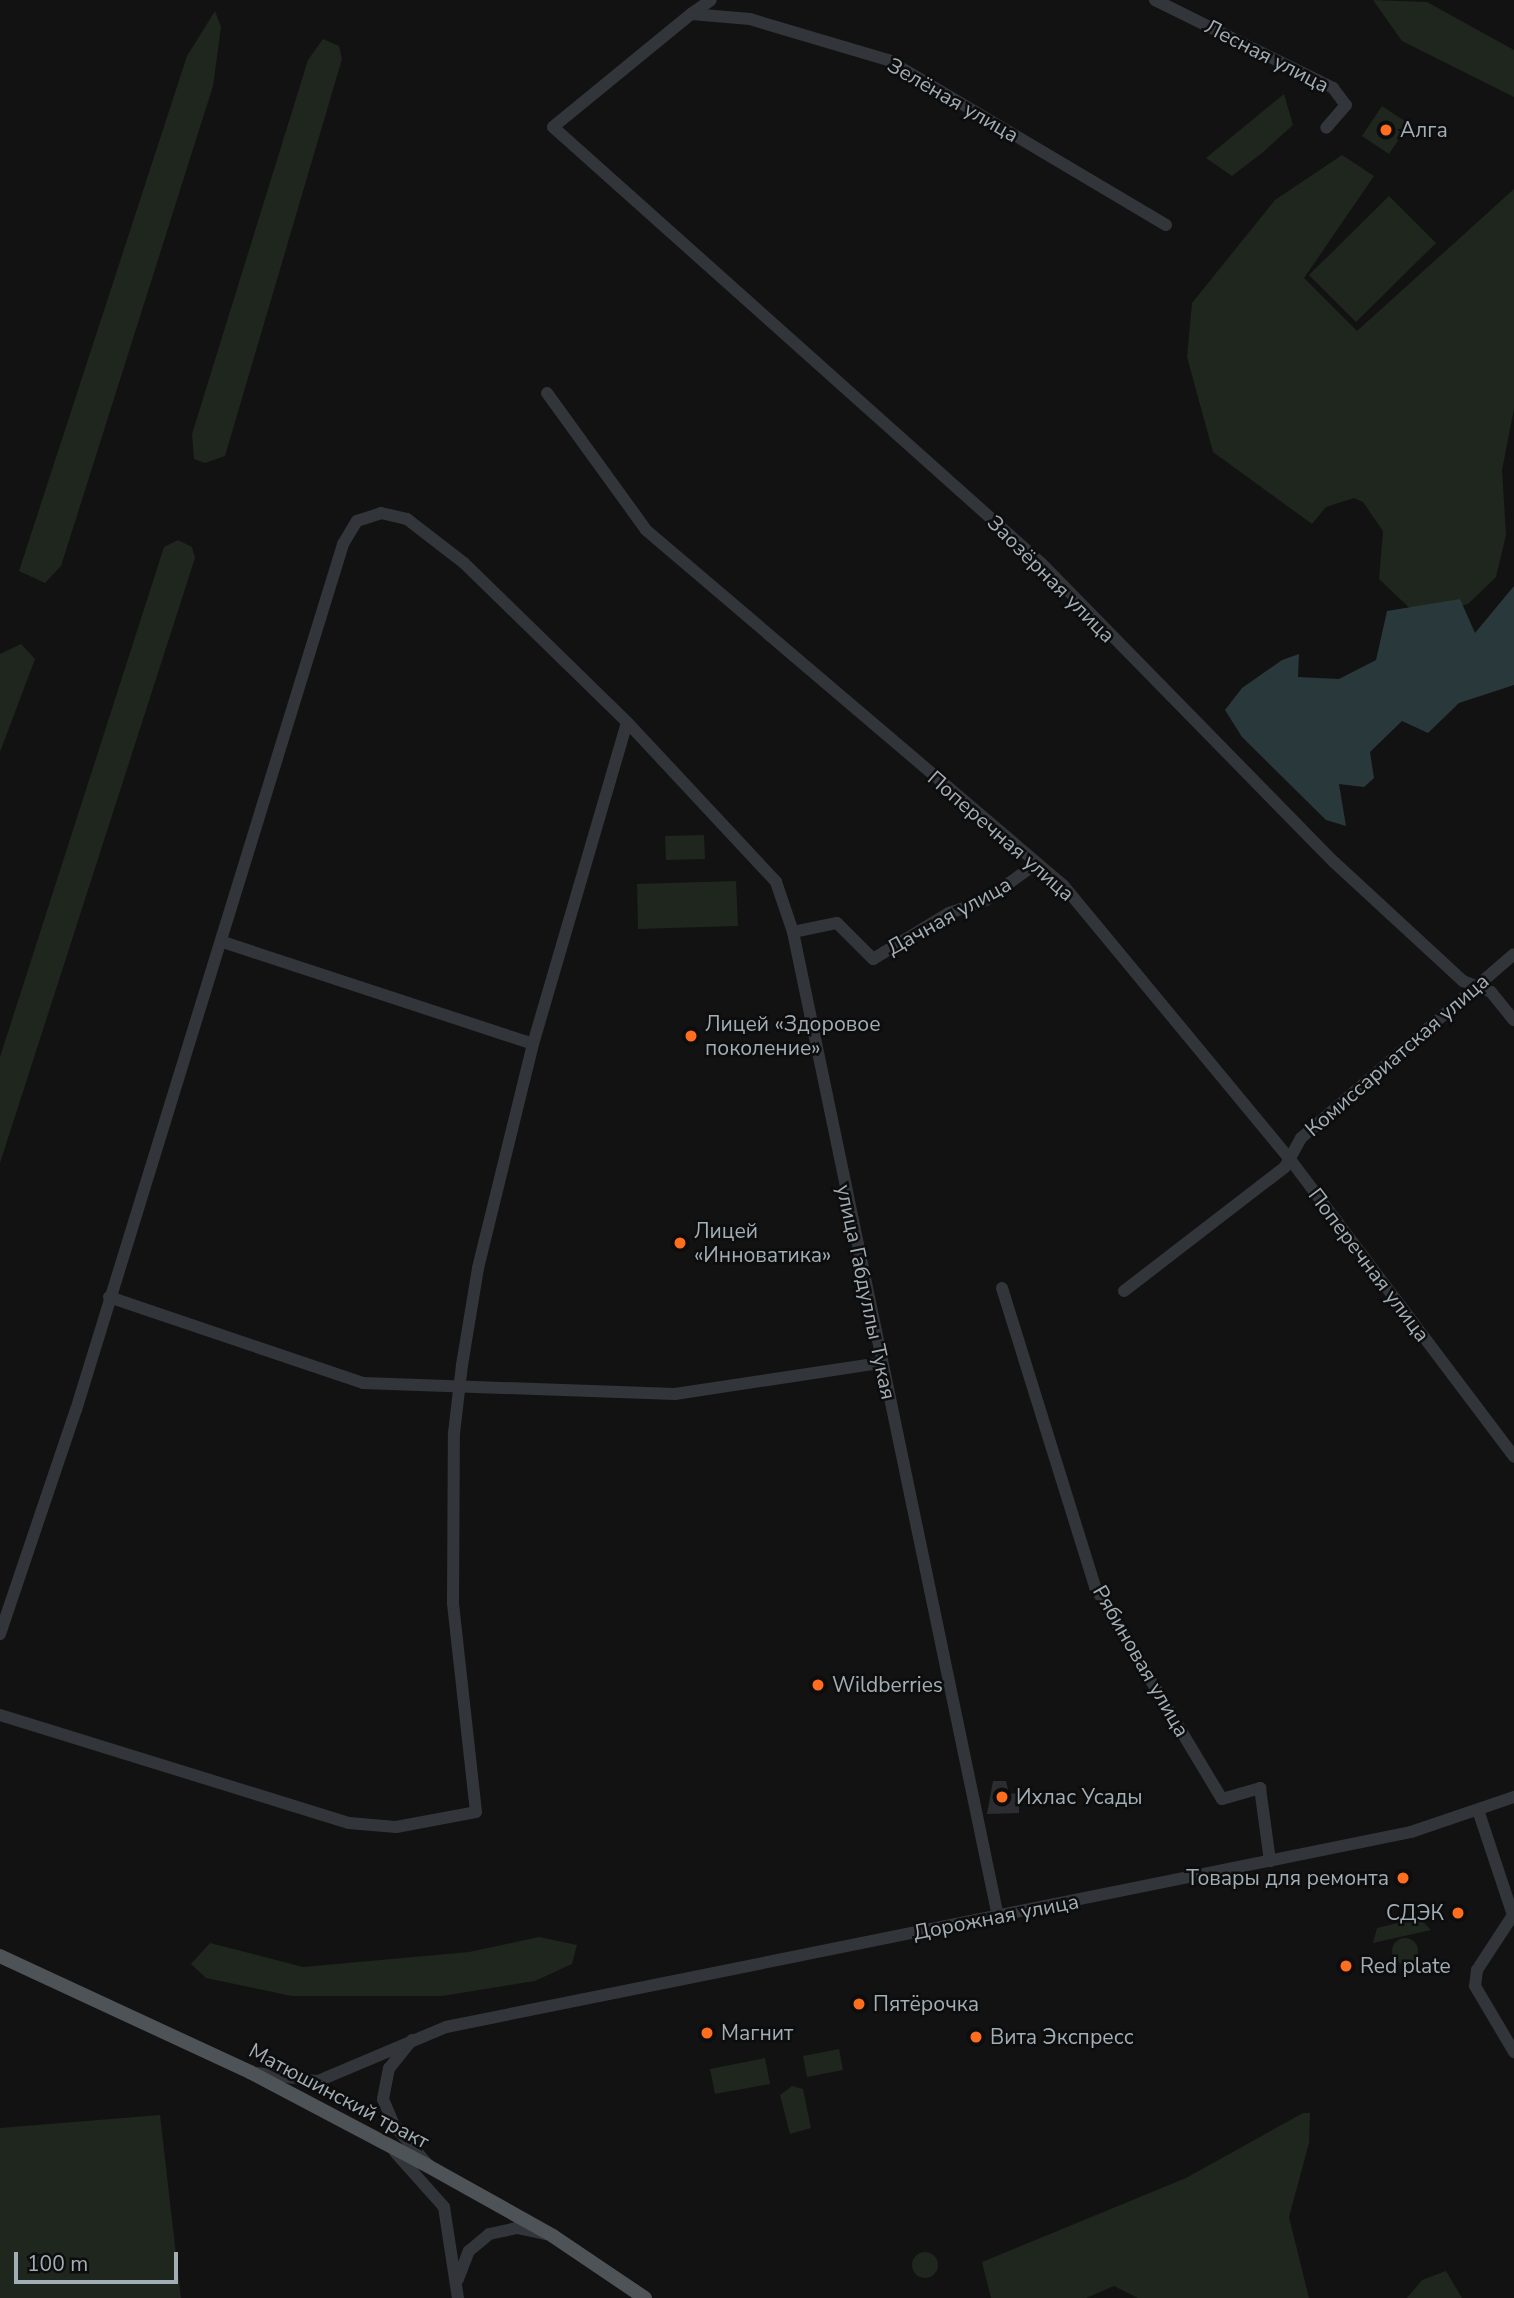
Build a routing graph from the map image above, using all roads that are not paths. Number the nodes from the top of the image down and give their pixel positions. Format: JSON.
{"nodes":[{"id":1,"x":711,"y":0,"type":"edge"},
{"id":2,"x":1156,"y":0,"type":"edge"},
{"id":3,"x":691,"y":14,"type":"junction"},
{"id":4,"x":1326,"y":128,"type":"dead end"},
{"id":5,"x":1166,"y":225,"type":"dead end"},
{"id":6,"x":547,"y":393,"type":"dead end"},
{"id":7,"x":627,"y":722,"type":"junction"},
{"id":8,"x":1034,"y":865,"type":"junction"},
{"id":9,"x":793,"y":932,"type":"junction"},
{"id":10,"x":223,"y":942,"type":"junction"},
{"id":11,"x":1514,"y":954,"type":"edge"},
{"id":12,"x":1475,"y":986,"type":"junction"},
{"id":13,"x":1514,"y":1020,"type":"edge"},
{"id":14,"x":533,"y":1044,"type":"junction"},
{"id":15,"x":1289,"y":1158,"type":"junction"},
{"id":16,"x":1002,"y":1288,"type":"dead end"},
{"id":17,"x":1124,"y":1291,"type":"dead end"},
{"id":18,"x":109,"y":1297,"type":"junction"},
{"id":19,"x":881,"y":1363,"type":"junction"},
{"id":20,"x":459,"y":1389,"type":"junction"},
{"id":21,"x":1514,"y":1457,"type":"edge"},
{"id":22,"x":0,"y":1634,"type":"edge"},
{"id":23,"x":0,"y":1715,"type":"edge"},
{"id":24,"x":1514,"y":1797,"type":"edge"},
{"id":25,"x":1479,"y":1813,"type":"junction"},
{"id":26,"x":1269,"y":1861,"type":"junction"},
{"id":27,"x":1513,"y":1916,"type":"edge"},
{"id":28,"x":998,"y":1917,"type":"junction"},
{"id":29,"x":0,"y":1956,"type":"edge"},
{"id":30,"x":413,"y":2038,"type":"junction"},
{"id":31,"x":1514,"y":2052,"type":"edge"},
{"id":32,"x":250,"y":2072,"type":"junction"},
{"id":33,"x":387,"y":2144,"type":"junction"},
{"id":34,"x":428,"y":2166,"type":"junction"},
{"id":35,"x":553,"y":2236,"type":"junction"},
{"id":36,"x":456,"y":2283,"type":"junction"},
{"id":37,"x":458,"y":2298,"type":"edge"},
{"id":38,"x":466,"y":2298,"type":"edge"},
{"id":39,"x":645,"y":2298,"type":"edge"}],
"edges":[{"from":1,"to":3,"type":"street"},
{"from":2,"to":4,"type":"street","name":"Лесная улица"},
{"from":3,"to":5,"type":"street","name":"Зелёная улица"},
{"from":3,"to":12,"type":"street","name":"Заозёрная улица"},
{"from":6,"to":8,"type":"street","name":"Поперечная улица"},
{"from":7,"to":9,"type":"street","name":"улица Габдуллы Тукая"},
{"from":7,"to":10,"type":"street","name":"улица Габдуллы Тукая"},
{"from":7,"to":14,"type":"street"},
{"from":8,"to":9,"type":"street","name":"Дачная улица"},
{"from":8,"to":15,"type":"street","name":"Поперечная улица"},
{"from":9,"to":19,"type":"street","name":"улица Габдуллы Тукая"},
{"from":10,"to":14,"type":"street"},
{"from":10,"to":18,"type":"street","name":"улица Габдуллы Тукая"},
{"from":11,"to":12,"type":"street","name":"Комиссариатская улица"},
{"from":12,"to":13,"type":"street","name":"Заозёрная улица"},
{"from":12,"to":15,"type":"street","name":"Комиссариатская улица"},
{"from":14,"to":20,"type":"street"},
{"from":15,"to":17,"type":"street","name":"Комиссариатская улица"},
{"from":15,"to":21,"type":"street","name":"Поперечная улица"},
{"from":16,"to":26,"type":"street","name":"Рябиновая улица"},
{"from":18,"to":20,"type":"street"},
{"from":18,"to":22,"type":"street","name":"улица Габдуллы Тукая"},
{"from":19,"to":20,"type":"street"},
{"from":19,"to":28,"type":"street","name":"улица Габдуллы Тукая"},
{"from":20,"to":23,"type":"street"},
{"from":24,"to":25,"type":"street","name":"Дорожная улица"},
{"from":25,"to":26,"type":"street","name":"Дорожная улица"},
{"from":25,"to":27,"type":"street"},
{"from":26,"to":28,"type":"street","name":"Дорожная улица"},
{"from":27,"to":31,"type":"street"},
{"from":28,"to":30,"type":"street","name":"Дорожная улица"},
{"from":29,"to":32,"type":"main road","name":"Матюшинский тракт"},
{"from":30,"to":32,"type":"street","name":"Дорожная улица"},
{"from":30,"to":34,"type":"street"},
{"from":32,"to":33,"type":"main road","name":"Матюшинский тракт"},
{"from":33,"to":34,"type":"main road","name":"Матюшинский тракт"},
{"from":33,"to":36,"type":"street"},
{"from":34,"to":35,"type":"main road","name":"Матюшинский тракт"},
{"from":35,"to":36,"type":"street"},
{"from":35,"to":39,"type":"main road","name":"Матюшинский тракт"},
{"from":36,"to":37,"type":"street"},
{"from":36,"to":38,"type":"street"}]}
